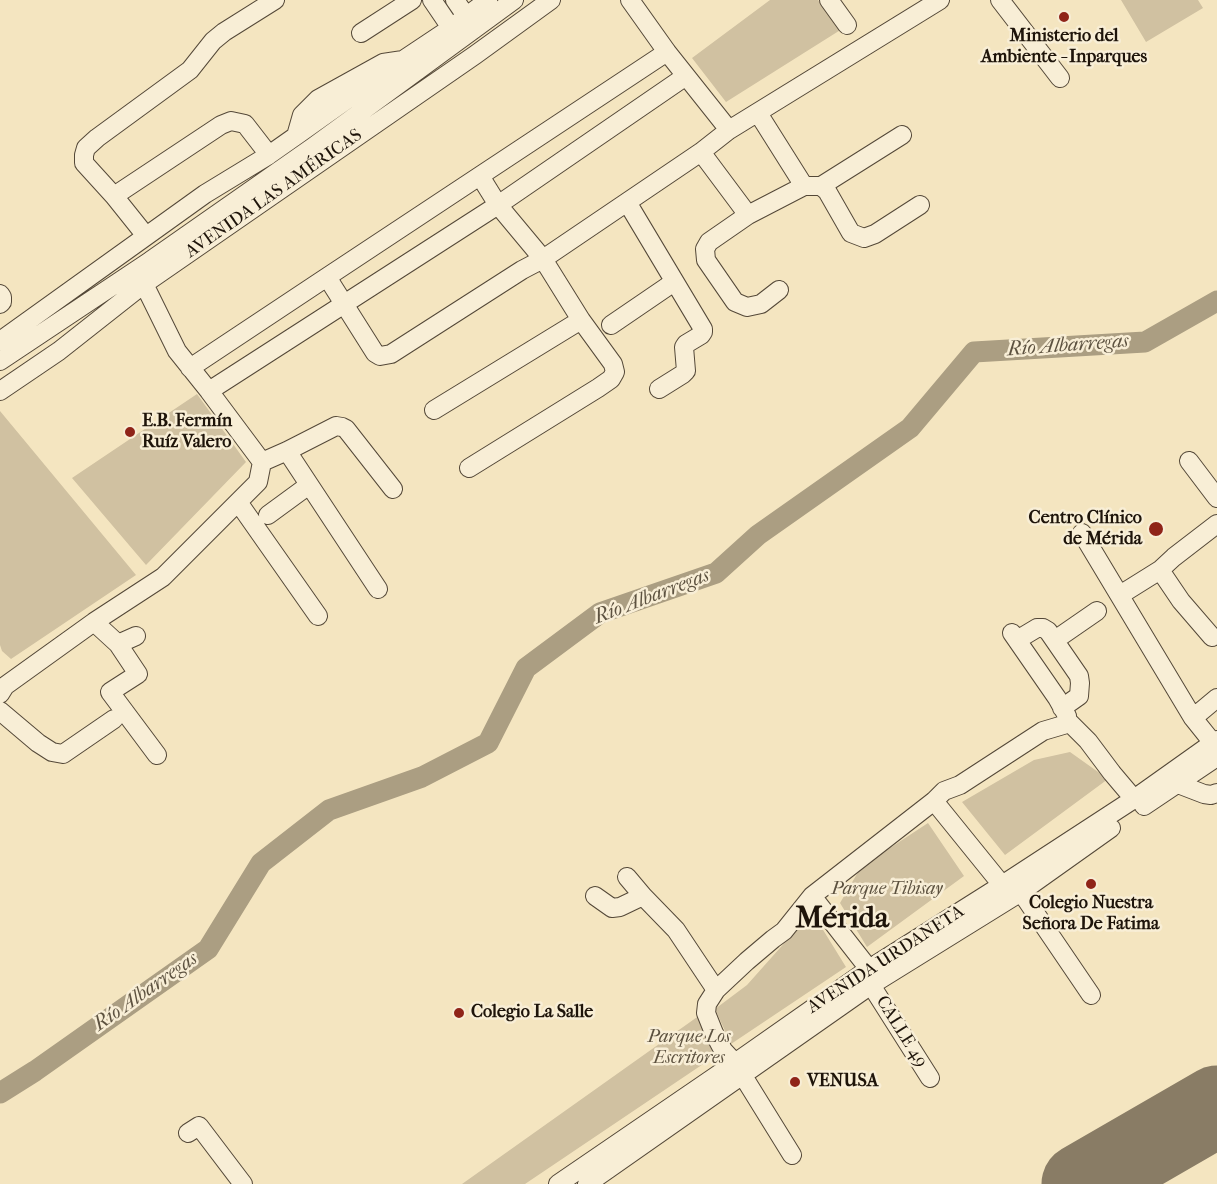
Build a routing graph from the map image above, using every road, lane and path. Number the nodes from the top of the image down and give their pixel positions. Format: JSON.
{"nodes":[{"id":1,"x":275,"y":0,"type":"edge"},
{"id":2,"x":412,"y":0,"type":"edge"},
{"id":3,"x":432,"y":0,"type":"edge"},
{"id":4,"x":455,"y":0,"type":"edge"},
{"id":5,"x":488,"y":0,"type":"edge"},
{"id":6,"x":514,"y":0,"type":"edge"},
{"id":7,"x":551,"y":0,"type":"edge"},
{"id":8,"x":630,"y":0,"type":"edge"},
{"id":9,"x":829,"y":0,"type":"edge"},
{"id":10,"x":1000,"y":0,"type":"edge"},
{"id":11,"x":933,"y":2,"type":"edge"},
{"id":12,"x":466,"y":16,"type":"junction"},
{"id":13,"x":847,"y":25,"type":"dead end"},
{"id":14,"x":451,"y":28,"type":"junction"},
{"id":15,"x":361,"y":33,"type":"dead end"},
{"id":16,"x":667,"y":52,"type":"junction"},
{"id":17,"x":686,"y":76,"type":"junction"},
{"id":18,"x":1060,"y":78,"type":"dead end"},
{"id":19,"x":758,"y":112,"type":"junction"},
{"id":20,"x":729,"y":130,"type":"junction"},
{"id":21,"x":902,"y":135,"type":"dead end"},
{"id":22,"x":701,"y":152,"type":"junction"},
{"id":23,"x":270,"y":155,"type":"junction"},
{"id":24,"x":480,"y":176,"type":"junction"},
{"id":25,"x":812,"y":186,"type":"junction"},
{"id":26,"x":114,"y":196,"type":"junction"},
{"id":27,"x":627,"y":202,"type":"junction"},
{"id":28,"x":498,"y":205,"type":"junction"},
{"id":29,"x":920,"y":205,"type":"dead end"},
{"id":30,"x":748,"y":215,"type":"junction"},
{"id":31,"x":146,"y":236,"type":"junction"},
{"id":32,"x":121,"y":255,"type":"junction"},
{"id":33,"x":543,"y":259,"type":"junction"},
{"id":34,"x":327,"y":277,"type":"junction"},
{"id":35,"x":674,"y":282,"type":"junction"},
{"id":36,"x":144,"y":284,"type":"junction"},
{"id":37,"x":779,"y":290,"type":"dead end"},
{"id":38,"x":0,"y":294,"type":"edge"},
{"id":39,"x":101,"y":294,"type":"junction"},
{"id":40,"x":0,"y":304,"type":"edge"},
{"id":41,"x":344,"y":304,"type":"junction"},
{"id":42,"x":581,"y":320,"type":"junction"},
{"id":43,"x":611,"y":325,"type":"dead end"},
{"id":44,"x":3,"y":352,"type":"edge"},
{"id":45,"x":190,"y":368,"type":"junction"},
{"id":46,"x":660,"y":389,"type":"dead end"},
{"id":47,"x":0,"y":391,"type":"edge"},
{"id":48,"x":209,"y":391,"type":"junction"},
{"id":49,"x":434,"y":410,"type":"dead end"},
{"id":50,"x":287,"y":451,"type":"junction"},
{"id":51,"x":1189,"y":461,"type":"dead end"},
{"id":52,"x":262,"y":462,"type":"junction"},
{"id":53,"x":469,"y":468,"type":"dead end"},
{"id":54,"x":309,"y":485,"type":"junction"},
{"id":55,"x":393,"y":489,"type":"dead end"},
{"id":56,"x":1217,"y":498,"type":"edge"},
{"id":57,"x":238,"y":502,"type":"junction"},
{"id":58,"x":268,"y":515,"type":"dead end"},
{"id":59,"x":1217,"y":524,"type":"edge"},
{"id":60,"x":1082,"y":533,"type":"dead end"},
{"id":61,"x":1160,"y":570,"type":"junction"},
{"id":62,"x":378,"y":589,"type":"dead end"},
{"id":63,"x":1120,"y":595,"type":"junction"},
{"id":64,"x":1097,"y":611,"type":"dead end"},
{"id":65,"x":318,"y":616,"type":"dead end"},
{"id":66,"x":94,"y":622,"type":"junction"},
{"id":67,"x":136,"y":636,"type":"dead end"},
{"id":68,"x":1212,"y":637,"type":"dead end"},
{"id":69,"x":1055,"y":640,"type":"junction"},
{"id":70,"x":118,"y":644,"type":"junction"},
{"id":71,"x":2,"y":685,"type":"edge"},
{"id":72,"x":1217,"y":698,"type":"edge"},
{"id":73,"x":0,"y":711,"type":"edge"},
{"id":74,"x":1066,"y":716,"type":"junction"},
{"id":75,"x":114,"y":718,"type":"dead end"},
{"id":76,"x":1193,"y":718,"type":"junction"},
{"id":77,"x":1216,"y":747,"type":"edge"},
{"id":78,"x":158,"y":755,"type":"dead end"},
{"id":79,"x":1178,"y":783,"type":"junction"},
{"id":80,"x":1217,"y":793,"type":"edge"},
{"id":81,"x":1134,"y":799,"type":"junction"},
{"id":82,"x":934,"y":801,"type":"junction"},
{"id":83,"x":627,"y":877,"type":"dead end"},
{"id":84,"x":1002,"y":885,"type":"junction"},
{"id":85,"x":1021,"y":892,"type":"junction"},
{"id":86,"x":595,"y":896,"type":"dead end"},
{"id":87,"x":643,"y":896,"type":"junction"},
{"id":88,"x":812,"y":896,"type":"junction"},
{"id":89,"x":870,"y":977,"type":"junction"},
{"id":90,"x":716,"y":990,"type":"junction"},
{"id":91,"x":1091,"y":995,"type":"dead end"},
{"id":92,"x":739,"y":1069,"type":"junction"},
{"id":93,"x":930,"y":1078,"type":"dead end"},
{"id":94,"x":188,"y":1133,"type":"dead end"},
{"id":95,"x":792,"y":1155,"type":"dead end"},
{"id":96,"x":243,"y":1184,"type":"edge"},
{"id":97,"x":558,"y":1184,"type":"edge"},
{"id":98,"x":586,"y":1184,"type":"edge"}],
"edges":[{"from":1,"to":26,"type":"street"},
{"from":2,"to":15,"type":"street"},
{"from":3,"to":14,"type":"street"},
{"from":4,"to":12,"type":"street"},
{"from":5,"to":12,"type":"street"},
{"from":6,"to":39,"type":"street","name":"AVENIDA LAS AMÉRICAS"},
{"from":7,"to":36,"type":"street","name":"AVENIDA LAS AMÉRICAS"},
{"from":8,"to":16,"type":"street"},
{"from":9,"to":13,"type":"street"},
{"from":10,"to":18,"type":"street"},
{"from":11,"to":19,"type":"street"},
{"from":12,"to":14,"type":"street"},
{"from":14,"to":23,"type":"street"},
{"from":16,"to":17,"type":"street"},
{"from":16,"to":24,"type":"street"},
{"from":17,"to":20,"type":"street"},
{"from":17,"to":28,"type":"street"},
{"from":19,"to":20,"type":"street"},
{"from":19,"to":25,"type":"street"},
{"from":20,"to":22,"type":"street"},
{"from":21,"to":25,"type":"street"},
{"from":22,"to":27,"type":"street"},
{"from":22,"to":30,"type":"street"},
{"from":23,"to":26,"type":"street"},
{"from":23,"to":31,"type":"street"},
{"from":24,"to":28,"type":"street"},
{"from":24,"to":34,"type":"street"},
{"from":25,"to":29,"type":"street"},
{"from":25,"to":30,"type":"street"},
{"from":26,"to":31,"type":"street"},
{"from":27,"to":33,"type":"street"},
{"from":27,"to":35,"type":"street"},
{"from":28,"to":33,"type":"street"},
{"from":28,"to":41,"type":"street"},
{"from":30,"to":37,"type":"street"},
{"from":31,"to":32,"type":"street"},
{"from":32,"to":39,"type":"street"},
{"from":32,"to":44,"type":"street"},
{"from":33,"to":41,"type":"street"},
{"from":33,"to":42,"type":"street"},
{"from":34,"to":41,"type":"street"},
{"from":34,"to":45,"type":"street"},
{"from":35,"to":43,"type":"street"},
{"from":35,"to":46,"type":"street"},
{"from":36,"to":45,"type":"street"},
{"from":36,"to":47,"type":"street","name":"AVENIDA LAS AMÉRICAS"},
{"from":38,"to":40,"type":"street"},
{"from":39,"to":44,"type":"street","name":"AVENIDA LAS AMÉRICAS"},
{"from":41,"to":48,"type":"street"},
{"from":42,"to":49,"type":"street"},
{"from":42,"to":53,"type":"street"},
{"from":45,"to":48,"type":"street"},
{"from":48,"to":52,"type":"street"},
{"from":50,"to":52,"type":"street"},
{"from":50,"to":54,"type":"street"},
{"from":50,"to":55,"type":"street"},
{"from":51,"to":56,"type":"street"},
{"from":52,"to":57,"type":"street"},
{"from":54,"to":58,"type":"street"},
{"from":54,"to":62,"type":"street"},
{"from":57,"to":65,"type":"street"},
{"from":57,"to":66,"type":"street"},
{"from":59,"to":61,"type":"street"},
{"from":60,"to":63,"type":"street"},
{"from":61,"to":63,"type":"street"},
{"from":61,"to":68,"type":"street"},
{"from":63,"to":76,"type":"street"},
{"from":64,"to":69,"type":"street"},
{"from":66,"to":70,"type":"street"},
{"from":66,"to":71,"type":"street"},
{"from":67,"to":70,"type":"street"},
{"from":69,"to":74,"type":"street"},
{"from":69,"to":74,"type":"street"},
{"from":70,"to":78,"type":"street"},
{"from":72,"to":76,"type":"street"},
{"from":73,"to":75,"type":"street"},
{"from":74,"to":81,"type":"street"},
{"from":74,"to":82,"type":"street"},
{"from":76,"to":77,"type":"street"},
{"from":77,"to":79,"type":"street","name":"AVENIDA URDANETA"},
{"from":77,"to":81,"type":"street","name":"AVENIDA URDANETA"},
{"from":79,"to":80,"type":"street"},
{"from":79,"to":85,"type":"street","name":"AVENIDA URDANETA"},
{"from":81,"to":84,"type":"street","name":"AVENIDA URDANETA"},
{"from":82,"to":84,"type":"street"},
{"from":82,"to":88,"type":"street"},
{"from":83,"to":87,"type":"street"},
{"from":84,"to":89,"type":"street","name":"AVENIDA URDANETA"},
{"from":85,"to":89,"type":"street","name":"AVENIDA URDANETA"},
{"from":85,"to":91,"type":"street"},
{"from":86,"to":87,"type":"street"},
{"from":87,"to":90,"type":"street"},
{"from":88,"to":89,"type":"street","name":"CALLE 49"},
{"from":88,"to":90,"type":"street"},
{"from":89,"to":92,"type":"street","name":"AVENIDA URDANETA"},
{"from":89,"to":93,"type":"street","name":"CALLE 49"},
{"from":90,"to":92,"type":"street"},
{"from":92,"to":95,"type":"street"},
{"from":92,"to":97,"type":"street","name":"AVENIDA URDANETA"},
{"from":92,"to":98,"type":"street","name":"AVENIDA URDANETA"},
{"from":94,"to":96,"type":"street"}]}
